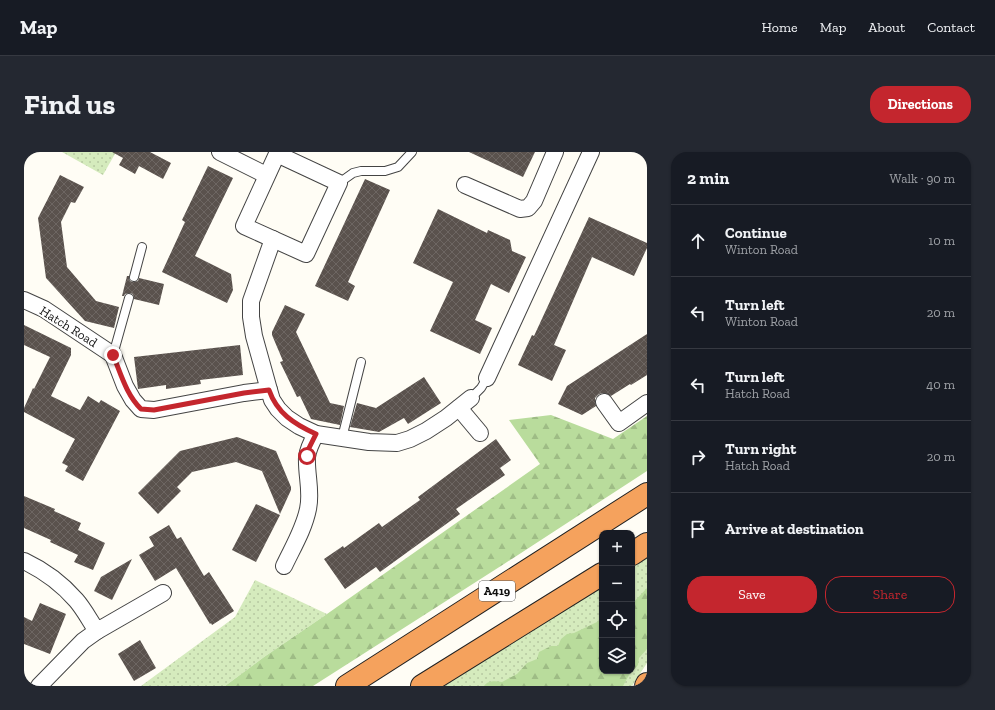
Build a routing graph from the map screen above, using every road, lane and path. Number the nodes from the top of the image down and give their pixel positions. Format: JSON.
{"nodes":[{"id":1,"x":220,"y":152,"type":"edge"},
{"id":2,"x":412,"y":152,"type":"edge"},
{"id":3,"x":555,"y":152,"type":"edge"},
{"id":4,"x":591,"y":152,"type":"edge"},
{"id":5,"x":266,"y":175,"type":"junction"},
{"id":6,"x":339,"y":183,"type":"junction"},
{"id":7,"x":465,"y":186,"type":"dead end"},
{"id":8,"x":274,"y":239,"type":"junction"},
{"id":9,"x":142,"y":247,"type":"dead end"},
{"id":10,"x":134,"y":277,"type":"dead end"},
{"id":11,"x":129,"y":298,"type":"dead end"},
{"id":12,"x":24,"y":300,"type":"edge"},
{"id":13,"x":113,"y":355,"type":"junction"},
{"id":14,"x":361,"y":362,"type":"dead end"},
{"id":15,"x":488,"y":378,"type":"joint"},
{"id":16,"x":269,"y":390,"type":"junction"},
{"id":17,"x":604,"y":402,"type":"dead end"},
{"id":18,"x":465,"y":403,"type":"junction"},
{"id":19,"x":647,"y":403,"type":"edge"},
{"id":20,"x":316,"y":434,"type":"junction"},
{"id":21,"x":480,"y":434,"type":"dead end"},
{"id":22,"x":342,"y":438,"type":"junction"},
{"id":23,"x":647,"y":494,"type":"edge"},
{"id":24,"x":647,"y":544,"type":"edge"},
{"id":25,"x":635,"y":552,"type":"edge"},
{"id":26,"x":24,"y":561,"type":"edge"},
{"id":27,"x":284,"y":566,"type":"dead end"},
{"id":28,"x":599,"y":576,"type":"edge"},
{"id":29,"x":164,"y":594,"type":"dead end"},
{"id":30,"x":96,"y":631,"type":"junction"},
{"id":31,"x":39,"y":686,"type":"edge"},
{"id":32,"x":347,"y":686,"type":"edge"},
{"id":33,"x":422,"y":686,"type":"edge"}],
"edges":[{"from":1,"to":5,"type":"street"},
{"from":2,"to":6,"type":"lane"},
{"from":3,"to":7,"type":"street"},
{"from":4,"to":15,"type":"street"},
{"from":5,"to":6,"type":"street"},
{"from":5,"to":8,"type":"street"},
{"from":6,"to":8,"type":"street"},
{"from":8,"to":16,"type":"street"},
{"from":9,"to":10,"type":"lane"},
{"from":11,"to":13,"type":"lane"},
{"from":12,"to":13,"type":"street","name":"Hatch Road"},
{"from":13,"to":16,"type":"street"},
{"from":14,"to":22,"type":"lane"},
{"from":15,"to":18,"type":"lane"},
{"from":16,"to":20,"type":"street"},
{"from":17,"to":19,"type":"street"},
{"from":18,"to":21,"type":"street"},
{"from":18,"to":22,"type":"street"},
{"from":20,"to":22,"type":"street"},
{"from":20,"to":27,"type":"street"},
{"from":23,"to":32,"type":"highway","number":"A419"},
{"from":24,"to":25,"type":"highway"},
{"from":26,"to":30,"type":"street"},
{"from":28,"to":33,"type":"highway"},
{"from":29,"to":30,"type":"street"},
{"from":30,"to":31,"type":"street"}]}
